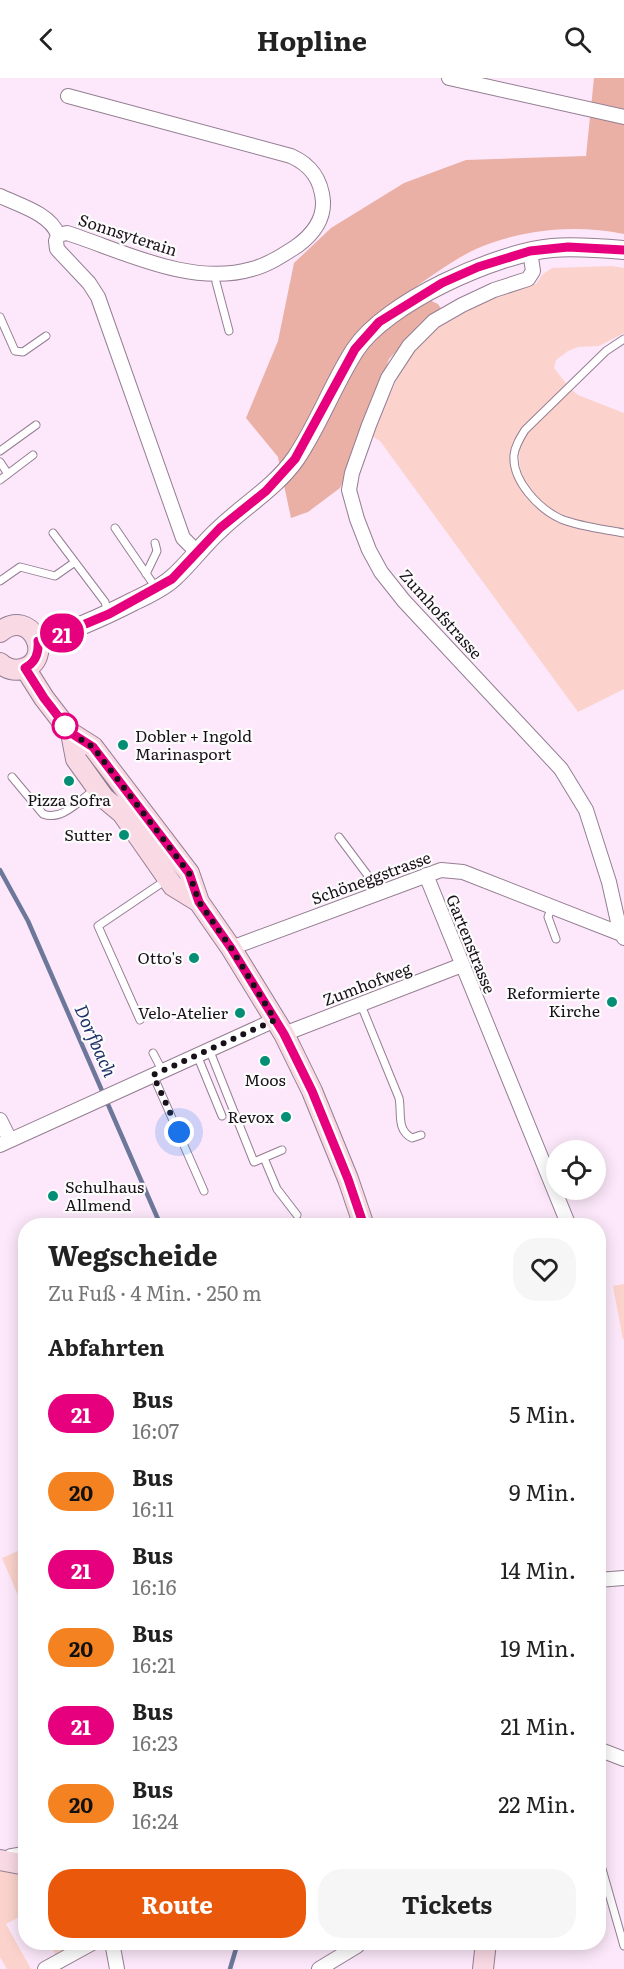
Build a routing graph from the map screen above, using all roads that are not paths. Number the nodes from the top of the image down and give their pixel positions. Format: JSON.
{"nodes":[{"id":1,"x":449,"y":78,"type":"edge"},
{"id":2,"x":68,"y":96,"type":"dead end"},
{"id":3,"x":624,"y":117,"type":"edge"},
{"id":4,"x":0,"y":196,"type":"edge"},
{"id":5,"x":58,"y":235,"type":"junction"},
{"id":6,"x":624,"y":250,"type":"edge"},
{"id":7,"x":530,"y":251,"type":"junction"},
{"id":8,"x":216,"y":273,"type":"junction"},
{"id":9,"x":0,"y":317,"type":"edge"},
{"id":10,"x":229,"y":331,"type":"dead end"},
{"id":11,"x":46,"y":336,"type":"dead end"},
{"id":12,"x":624,"y":339,"type":"edge"},
{"id":13,"x":36,"y":425,"type":"dead end"},
{"id":14,"x":0,"y":450,"type":"edge"},
{"id":15,"x":33,"y":456,"type":"dead end"},
{"id":16,"x":0,"y":462,"type":"edge"},
{"id":17,"x":8,"y":474,"type":"junction"},
{"id":18,"x":0,"y":480,"type":"edge"},
{"id":19,"x":115,"y":528,"type":"dead end"},
{"id":20,"x":53,"y":533,"type":"dead end"},
{"id":21,"x":624,"y":533,"type":"edge"},
{"id":22,"x":155,"y":543,"type":"dead end"},
{"id":23,"x":197,"y":552,"type":"junction"},
{"id":24,"x":75,"y":562,"type":"junction"},
{"id":25,"x":0,"y":581,"type":"edge"},
{"id":26,"x":151,"y":582,"type":"junction"},
{"id":27,"x":109,"y":614,"type":"junction"},
{"id":28,"x":0,"y":631,"type":"edge"},
{"id":29,"x":38,"y":641,"type":"junction"},
{"id":30,"x":0,"y":663,"type":"edge"},
{"id":31,"x":25,"y":668,"type":"junction"},
{"id":32,"x":71,"y":733,"type":"junction"},
{"id":33,"x":12,"y":777,"type":"dead end"},
{"id":34,"x":97,"y":788,"type":"junction"},
{"id":35,"x":339,"y":837,"type":"dead end"},
{"id":36,"x":426,"y":875,"type":"junction"},
{"id":37,"x":168,"y":879,"type":"junction"},
{"id":38,"x":377,"y":892,"type":"junction"},
{"id":39,"x":199,"y":902,"type":"junction"},
{"id":40,"x":552,"y":906,"type":"junction"},
{"id":41,"x":623,"y":936,"type":"edge"},
{"id":42,"x":556,"y":939,"type":"dead end"},
{"id":43,"x":231,"y":948,"type":"junction"},
{"id":44,"x":462,"y":965,"type":"junction"},
{"id":45,"x":361,"y":1005,"type":"junction"},
{"id":46,"x":140,"y":1020,"type":"dead end"},
{"id":47,"x":279,"y":1027,"type":"junction"},
{"id":48,"x":203,"y":1052,"type":"junction"},
{"id":49,"x":153,"y":1053,"type":"dead end"},
{"id":50,"x":157,"y":1073,"type":"junction"},
{"id":51,"x":222,"y":1116,"type":"dead end"},
{"id":52,"x":0,"y":1120,"type":"edge"},
{"id":53,"x":421,"y":1135,"type":"dead end"},
{"id":54,"x":5,"y":1143,"type":"edge"},
{"id":55,"x":282,"y":1150,"type":"dead end"},
{"id":56,"x":264,"y":1158,"type":"junction"},
{"id":57,"x":204,"y":1191,"type":"dead end"},
{"id":58,"x":297,"y":1215,"type":"dead end"},
{"id":59,"x":361,"y":1218,"type":"edge"},
{"id":60,"x":566,"y":1218,"type":"edge"},
{"id":61,"x":624,"y":1578,"type":"edge"},
{"id":62,"x":606,"y":1580,"type":"edge"},
{"id":63,"x":606,"y":1752,"type":"edge"},
{"id":64,"x":624,"y":1759,"type":"edge"},
{"id":65,"x":18,"y":1851,"type":"edge"},
{"id":66,"x":3,"y":1860,"type":"edge"},
{"id":67,"x":18,"y":1863,"type":"edge"},
{"id":68,"x":606,"y":1883,"type":"edge"},
{"id":69,"x":624,"y":1946,"type":"edge"},
{"id":70,"x":79,"y":1950,"type":"edge"},
{"id":71,"x":113,"y":1950,"type":"edge"},
{"id":72,"x":350,"y":1950,"type":"edge"},
{"id":73,"x":485,"y":1950,"type":"edge"},
{"id":74,"x":45,"y":1969,"type":"edge"},
{"id":75,"x":117,"y":1969,"type":"edge"},
{"id":76,"x":319,"y":1969,"type":"edge"},
{"id":77,"x":483,"y":1969,"type":"edge"}],
"edges":[{"from":1,"to":3,"type":"street"},
{"from":2,"to":8,"type":"street","name":"Sonnsyterain"},
{"from":4,"to":5,"type":"street"},
{"from":5,"to":8,"type":"street","name":"Sonnsyterain"},
{"from":5,"to":23,"type":"street","name":"Sonnsyterain"},
{"from":6,"to":7,"type":"street"},
{"from":7,"to":23,"type":"street"},
{"from":7,"to":41,"type":"street","name":"Zumhofstrasse"},
{"from":8,"to":10,"type":"lane"},
{"from":9,"to":11,"type":"lane"},
{"from":12,"to":21,"type":"lane"},
{"from":13,"to":14,"type":"lane"},
{"from":15,"to":17,"type":"lane"},
{"from":16,"to":17,"type":"lane"},
{"from":17,"to":18,"type":"lane"},
{"from":19,"to":26,"type":"lane"},
{"from":20,"to":24,"type":"lane"},
{"from":22,"to":26,"type":"lane"},
{"from":23,"to":26,"type":"street"},
{"from":24,"to":25,"type":"lane"},
{"from":24,"to":27,"type":"lane"},
{"from":26,"to":27,"type":"street"},
{"from":27,"to":29,"type":"street"},
{"from":28,"to":29,"type":"main road"},
{"from":29,"to":31,"type":"main road"},
{"from":30,"to":31,"type":"main road"},
{"from":31,"to":32,"type":"main road"},
{"from":32,"to":34,"type":"main road"},
{"from":32,"to":39,"type":"main road"},
{"from":33,"to":34,"type":"lane"},
{"from":34,"to":37,"type":"main road"},
{"from":35,"to":38,"type":"lane"},
{"from":36,"to":38,"type":"street","name":"Schöneggstrasse"},
{"from":36,"to":40,"type":"street","name":"Schöneggstrasse"},
{"from":36,"to":44,"type":"street","name":"Gartenstrasse"},
{"from":37,"to":39,"type":"main road"},
{"from":37,"to":46,"type":"lane"},
{"from":38,"to":43,"type":"street","name":"Schöneggstrasse"},
{"from":39,"to":43,"type":"main road"},
{"from":40,"to":41,"type":"street","name":"Schöneggstrasse"},
{"from":40,"to":42,"type":"lane"},
{"from":43,"to":47,"type":"main road"},
{"from":44,"to":45,"type":"street","name":"Zumhofweg"},
{"from":44,"to":60,"type":"street","name":"Gartenstrasse"},
{"from":45,"to":47,"type":"street","name":"Zumhofweg"},
{"from":45,"to":53,"type":"lane"},
{"from":47,"to":48,"type":"street","name":"Zumhofweg"},
{"from":47,"to":59,"type":"main road"},
{"from":48,"to":50,"type":"street","name":"Zumhofweg"},
{"from":48,"to":51,"type":"lane"},
{"from":48,"to":56,"type":"lane"},
{"from":49,"to":50,"type":"lane"},
{"from":50,"to":54,"type":"street","name":"Zumhofweg"},
{"from":50,"to":57,"type":"lane"},
{"from":52,"to":54,"type":"street"},
{"from":55,"to":56,"type":"lane"},
{"from":56,"to":58,"type":"lane"},
{"from":61,"to":62,"type":"street"},
{"from":63,"to":64,"type":"street"},
{"from":65,"to":66,"type":"lane"},
{"from":66,"to":67,"type":"main road"},
{"from":68,"to":69,"type":"lane"},
{"from":70,"to":74,"type":"street"},
{"from":71,"to":75,"type":"street"},
{"from":72,"to":76,"type":"street"},
{"from":73,"to":77,"type":"main road"}]}
